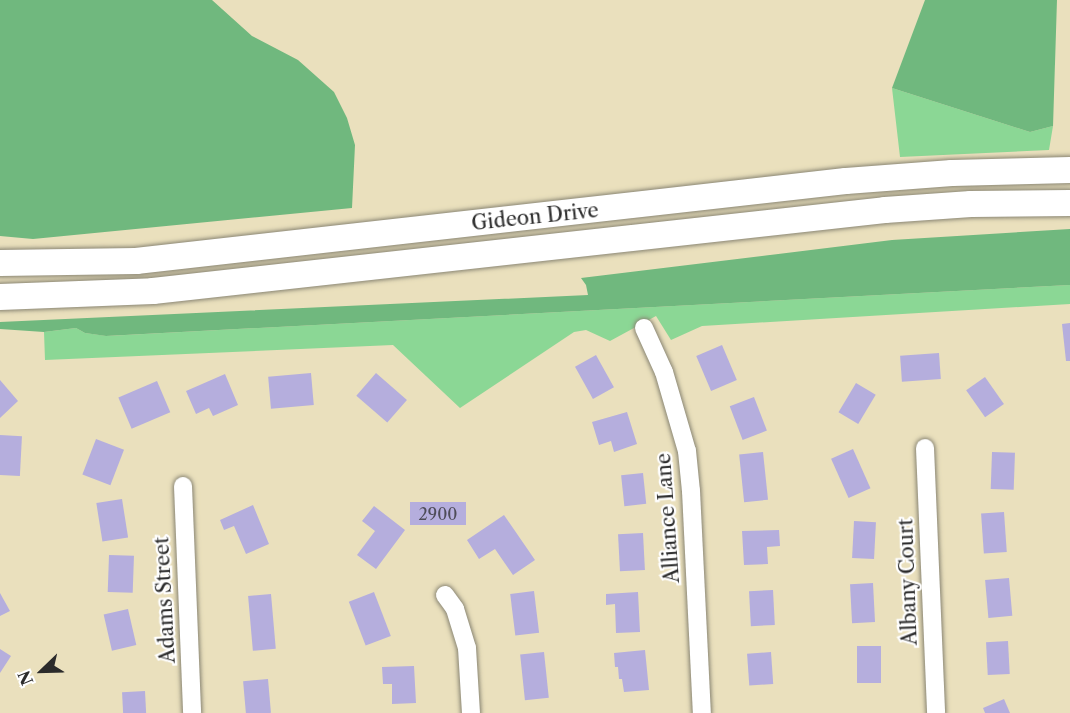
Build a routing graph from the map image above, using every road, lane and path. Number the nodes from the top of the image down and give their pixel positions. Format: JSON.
{"nodes":[{"id":1,"x":1070,"y":170,"type":"edge"},
{"id":2,"x":1070,"y":203,"type":"edge"},
{"id":3,"x":386,"y":234,"type":"junction"},
{"id":4,"x":0,"y":263,"type":"edge"},
{"id":5,"x":390,"y":267,"type":"junction"},
{"id":6,"x":0,"y":297,"type":"edge"},
{"id":7,"x":644,"y":328,"type":"dead end"},
{"id":8,"x":925,"y":448,"type":"dead end"},
{"id":9,"x":183,"y":486,"type":"dead end"},
{"id":10,"x":445,"y":595,"type":"dead end"},
{"id":11,"x":192,"y":713,"type":"edge"},
{"id":12,"x":471,"y":713,"type":"edge"},
{"id":13,"x":702,"y":713,"type":"edge"},
{"id":14,"x":936,"y":713,"type":"edge"}],
"edges":[{"from":1,"to":3,"type":"main road","name":"Gideon Drive"},
{"from":2,"to":5,"type":"main road","name":"Gideon Drive"},
{"from":3,"to":4,"type":"main road","name":"Gideon Drive"},
{"from":3,"to":5,"type":"main road"},
{"from":5,"to":6,"type":"main road","name":"Gideon Drive"},
{"from":7,"to":13,"type":"street","name":"Alliance Lane"},
{"from":8,"to":14,"type":"street","name":"Albany Court"},
{"from":9,"to":11,"type":"street","name":"Adams Street"},
{"from":10,"to":12,"type":"street"}]}
